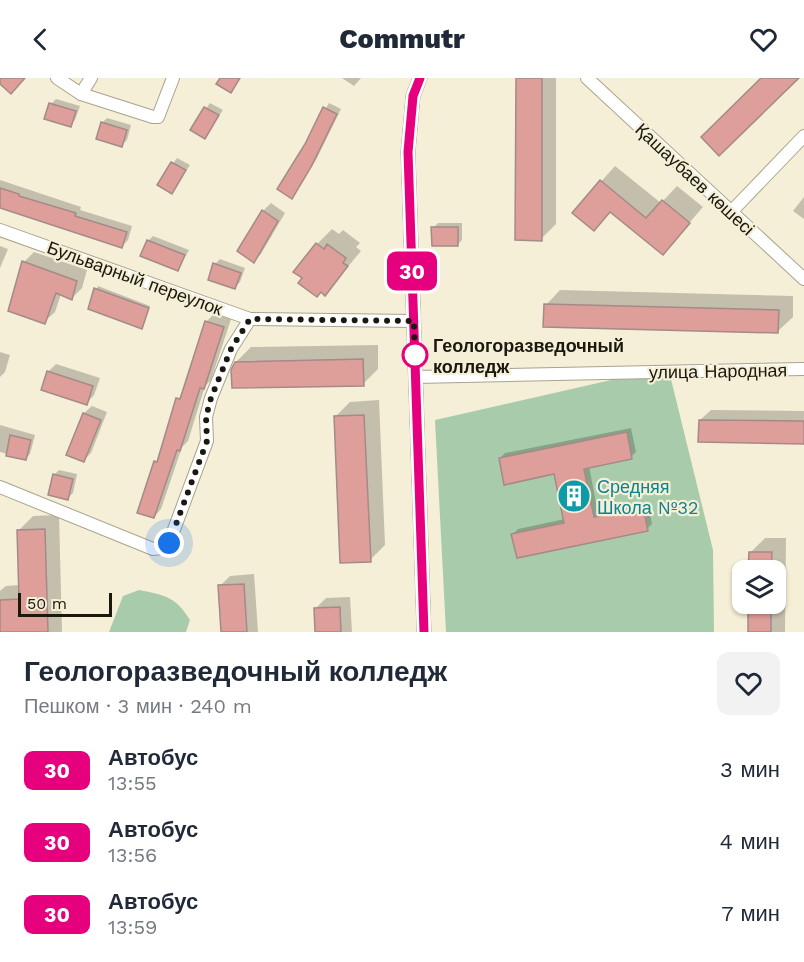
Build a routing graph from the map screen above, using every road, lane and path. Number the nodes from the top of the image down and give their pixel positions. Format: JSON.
{"nodes":[{"id":1,"x":57,"y":78,"type":"edge"},
{"id":2,"x":92,"y":78,"type":"edge"},
{"id":3,"x":173,"y":78,"type":"edge"},
{"id":4,"x":420,"y":78,"type":"edge"},
{"id":5,"x":586,"y":78,"type":"edge"},
{"id":6,"x":81,"y":94,"type":"junction"},
{"id":7,"x":804,"y":135,"type":"edge"},
{"id":8,"x":732,"y":212,"type":"junction"},
{"id":9,"x":0,"y":230,"type":"edge"},
{"id":10,"x":804,"y":279,"type":"edge"},
{"id":11,"x":250,"y":319,"type":"junction"},
{"id":12,"x":414,"y":321,"type":"junction"},
{"id":13,"x":804,"y":369,"type":"edge"},
{"id":14,"x":416,"y":377,"type":"junction"},
{"id":15,"x":0,"y":487,"type":"edge"},
{"id":16,"x":424,"y":632,"type":"edge"}],
"edges":[{"from":1,"to":6,"type":"street"},
{"from":2,"to":6,"type":"street"},
{"from":3,"to":6,"type":"street"},
{"from":4,"to":12,"type":"street"},
{"from":5,"to":8,"type":"street","name":"Қашаубаев көшесі"},
{"from":7,"to":8,"type":"street"},
{"from":8,"to":10,"type":"street","name":"Қашаубаев көшесі"},
{"from":9,"to":11,"type":"street","name":"Бульварный переулок"},
{"from":11,"to":12,"type":"street","name":"Бульварный переулок"},
{"from":11,"to":15,"type":"street"},
{"from":12,"to":14,"type":"street"},
{"from":13,"to":14,"type":"street","name":"улица Народная"},
{"from":14,"to":16,"type":"street"}]}
